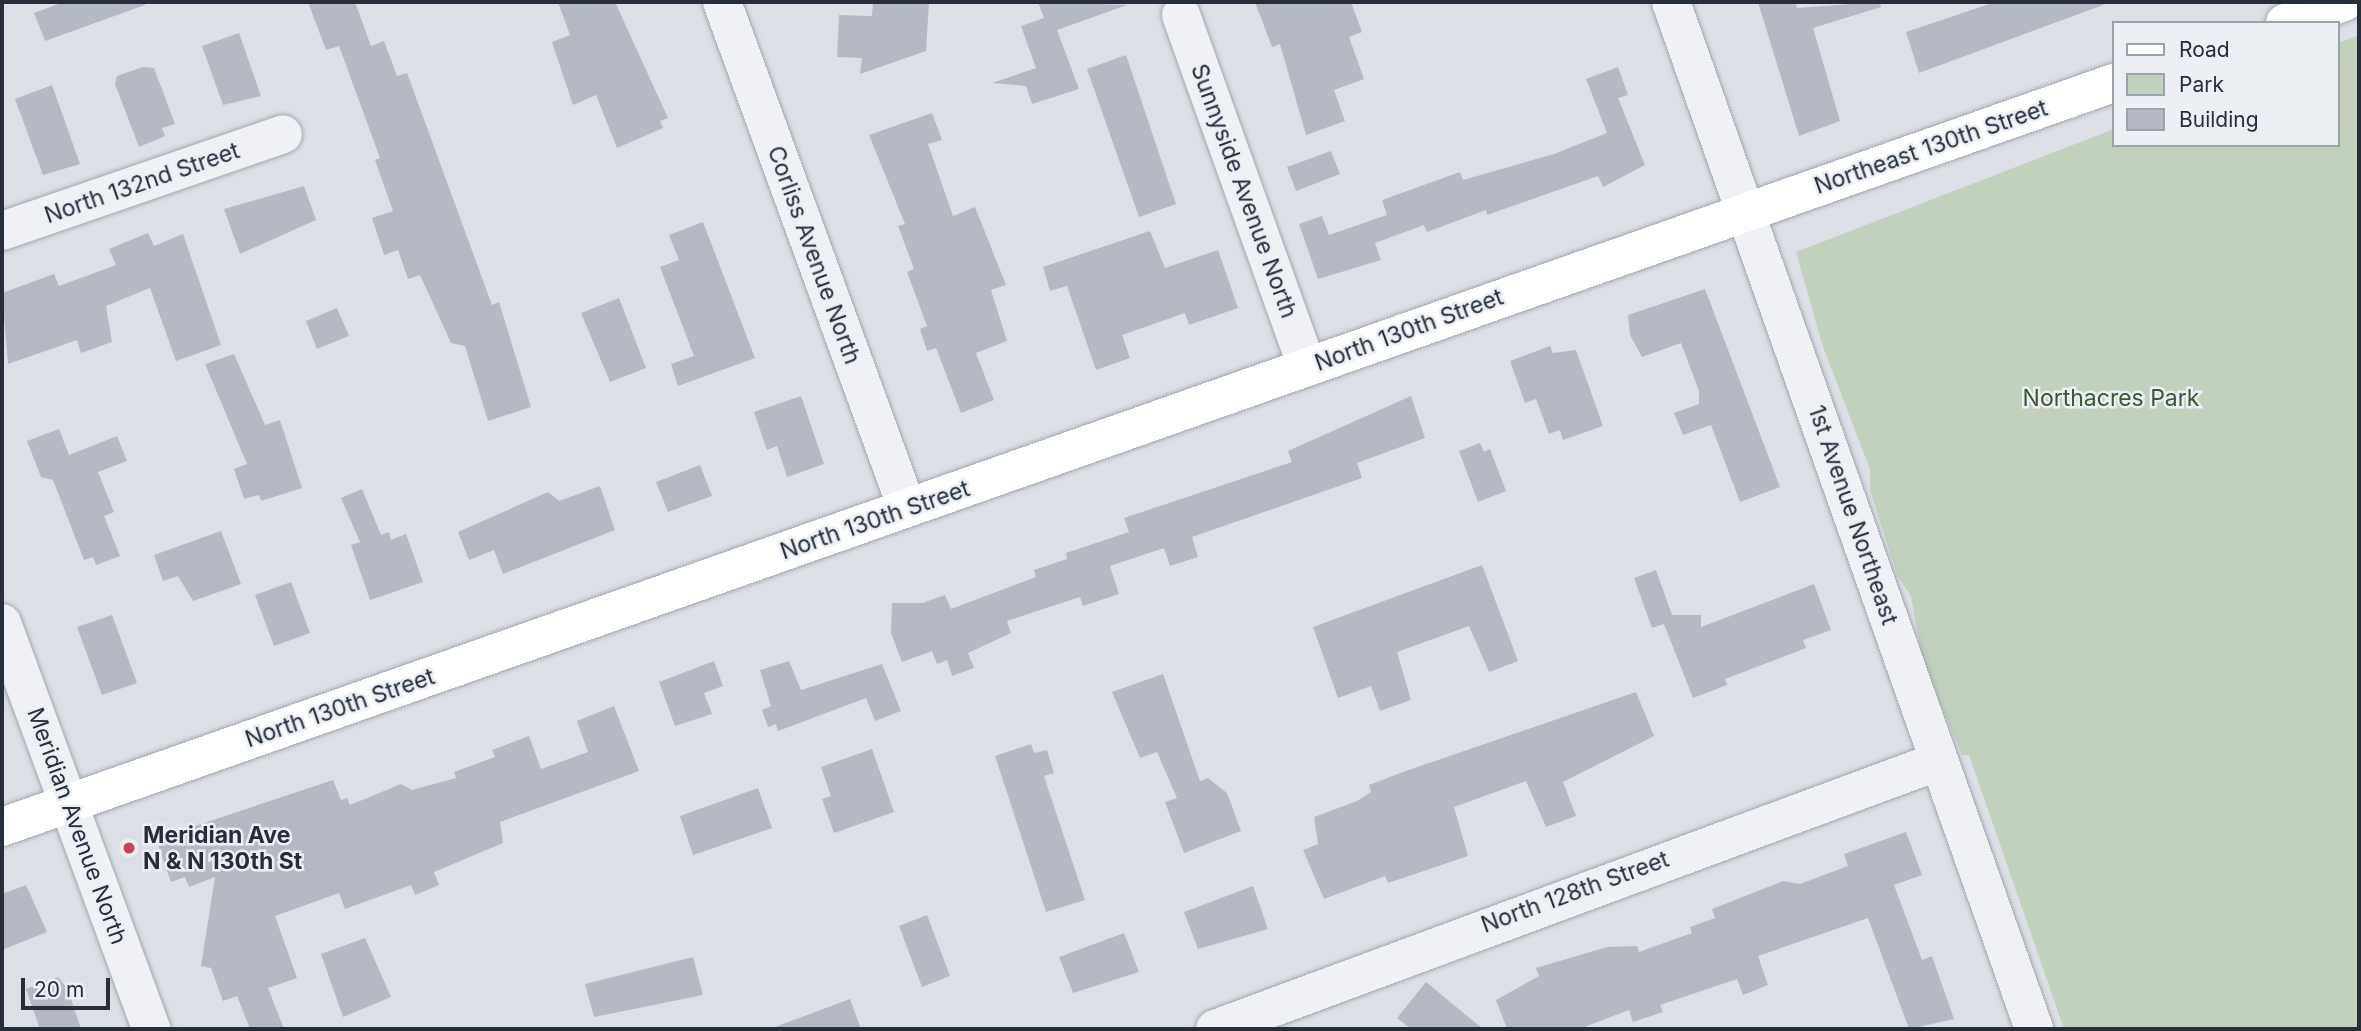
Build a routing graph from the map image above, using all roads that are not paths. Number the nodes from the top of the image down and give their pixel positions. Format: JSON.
{"nodes":[{"id":1,"x":722,"y":2,"type":"edge"},
{"id":2,"x":1671,"y":2,"type":"edge"},
{"id":3,"x":2344,"y":2,"type":"edge"},
{"id":4,"x":1181,"y":15,"type":"dead end"},
{"id":5,"x":2291,"y":21,"type":"edge"},
{"id":6,"x":2112,"y":84,"type":"edge"},
{"id":7,"x":283,"y":134,"type":"dead end"},
{"id":8,"x":1748,"y":212,"type":"junction"},
{"id":9,"x":2,"y":231,"type":"edge"},
{"id":10,"x":1307,"y":367,"type":"junction"},
{"id":11,"x":907,"y":508,"type":"junction"},
{"id":12,"x":2,"y":623,"type":"edge"},
{"id":13,"x":1939,"y":761,"type":"junction"},
{"id":14,"x":69,"y":803,"type":"junction"},
{"id":15,"x":2,"y":827,"type":"edge"},
{"id":16,"x":1268,"y":1014,"type":"junction"},
{"id":17,"x":151,"y":1029,"type":"edge"},
{"id":18,"x":1215,"y":1029,"type":"edge"},
{"id":19,"x":1305,"y":1029,"type":"edge"},
{"id":20,"x":2034,"y":1029,"type":"edge"}],
"edges":[{"from":1,"to":11,"type":"street","name":"Corliss Avenue North"},
{"from":2,"to":8,"type":"street","name":"1st Avenue Northeast"},
{"from":3,"to":5,"type":"main road"},
{"from":4,"to":10,"type":"street","name":"Sunnyside Avenue North"},
{"from":6,"to":8,"type":"main road","name":"Northeast 130th Street"},
{"from":7,"to":9,"type":"street","name":"North 132nd Street"},
{"from":8,"to":10,"type":"main road","name":"North 130th Street"},
{"from":8,"to":13,"type":"street","name":"1st Avenue Northeast"},
{"from":10,"to":11,"type":"main road","name":"North 130th Street"},
{"from":11,"to":14,"type":"main road","name":"North 130th Street"},
{"from":12,"to":14,"type":"street","name":"Meridian Avenue North"},
{"from":13,"to":16,"type":"street","name":"North 128th Street"},
{"from":13,"to":20,"type":"street","name":"1st Avenue Northeast"},
{"from":14,"to":15,"type":"main road","name":"North 130th Street"},
{"from":14,"to":17,"type":"street","name":"Meridian Avenue North"},
{"from":16,"to":18,"type":"street","name":"North 128th Street"},
{"from":16,"to":19,"type":"street"}]}
